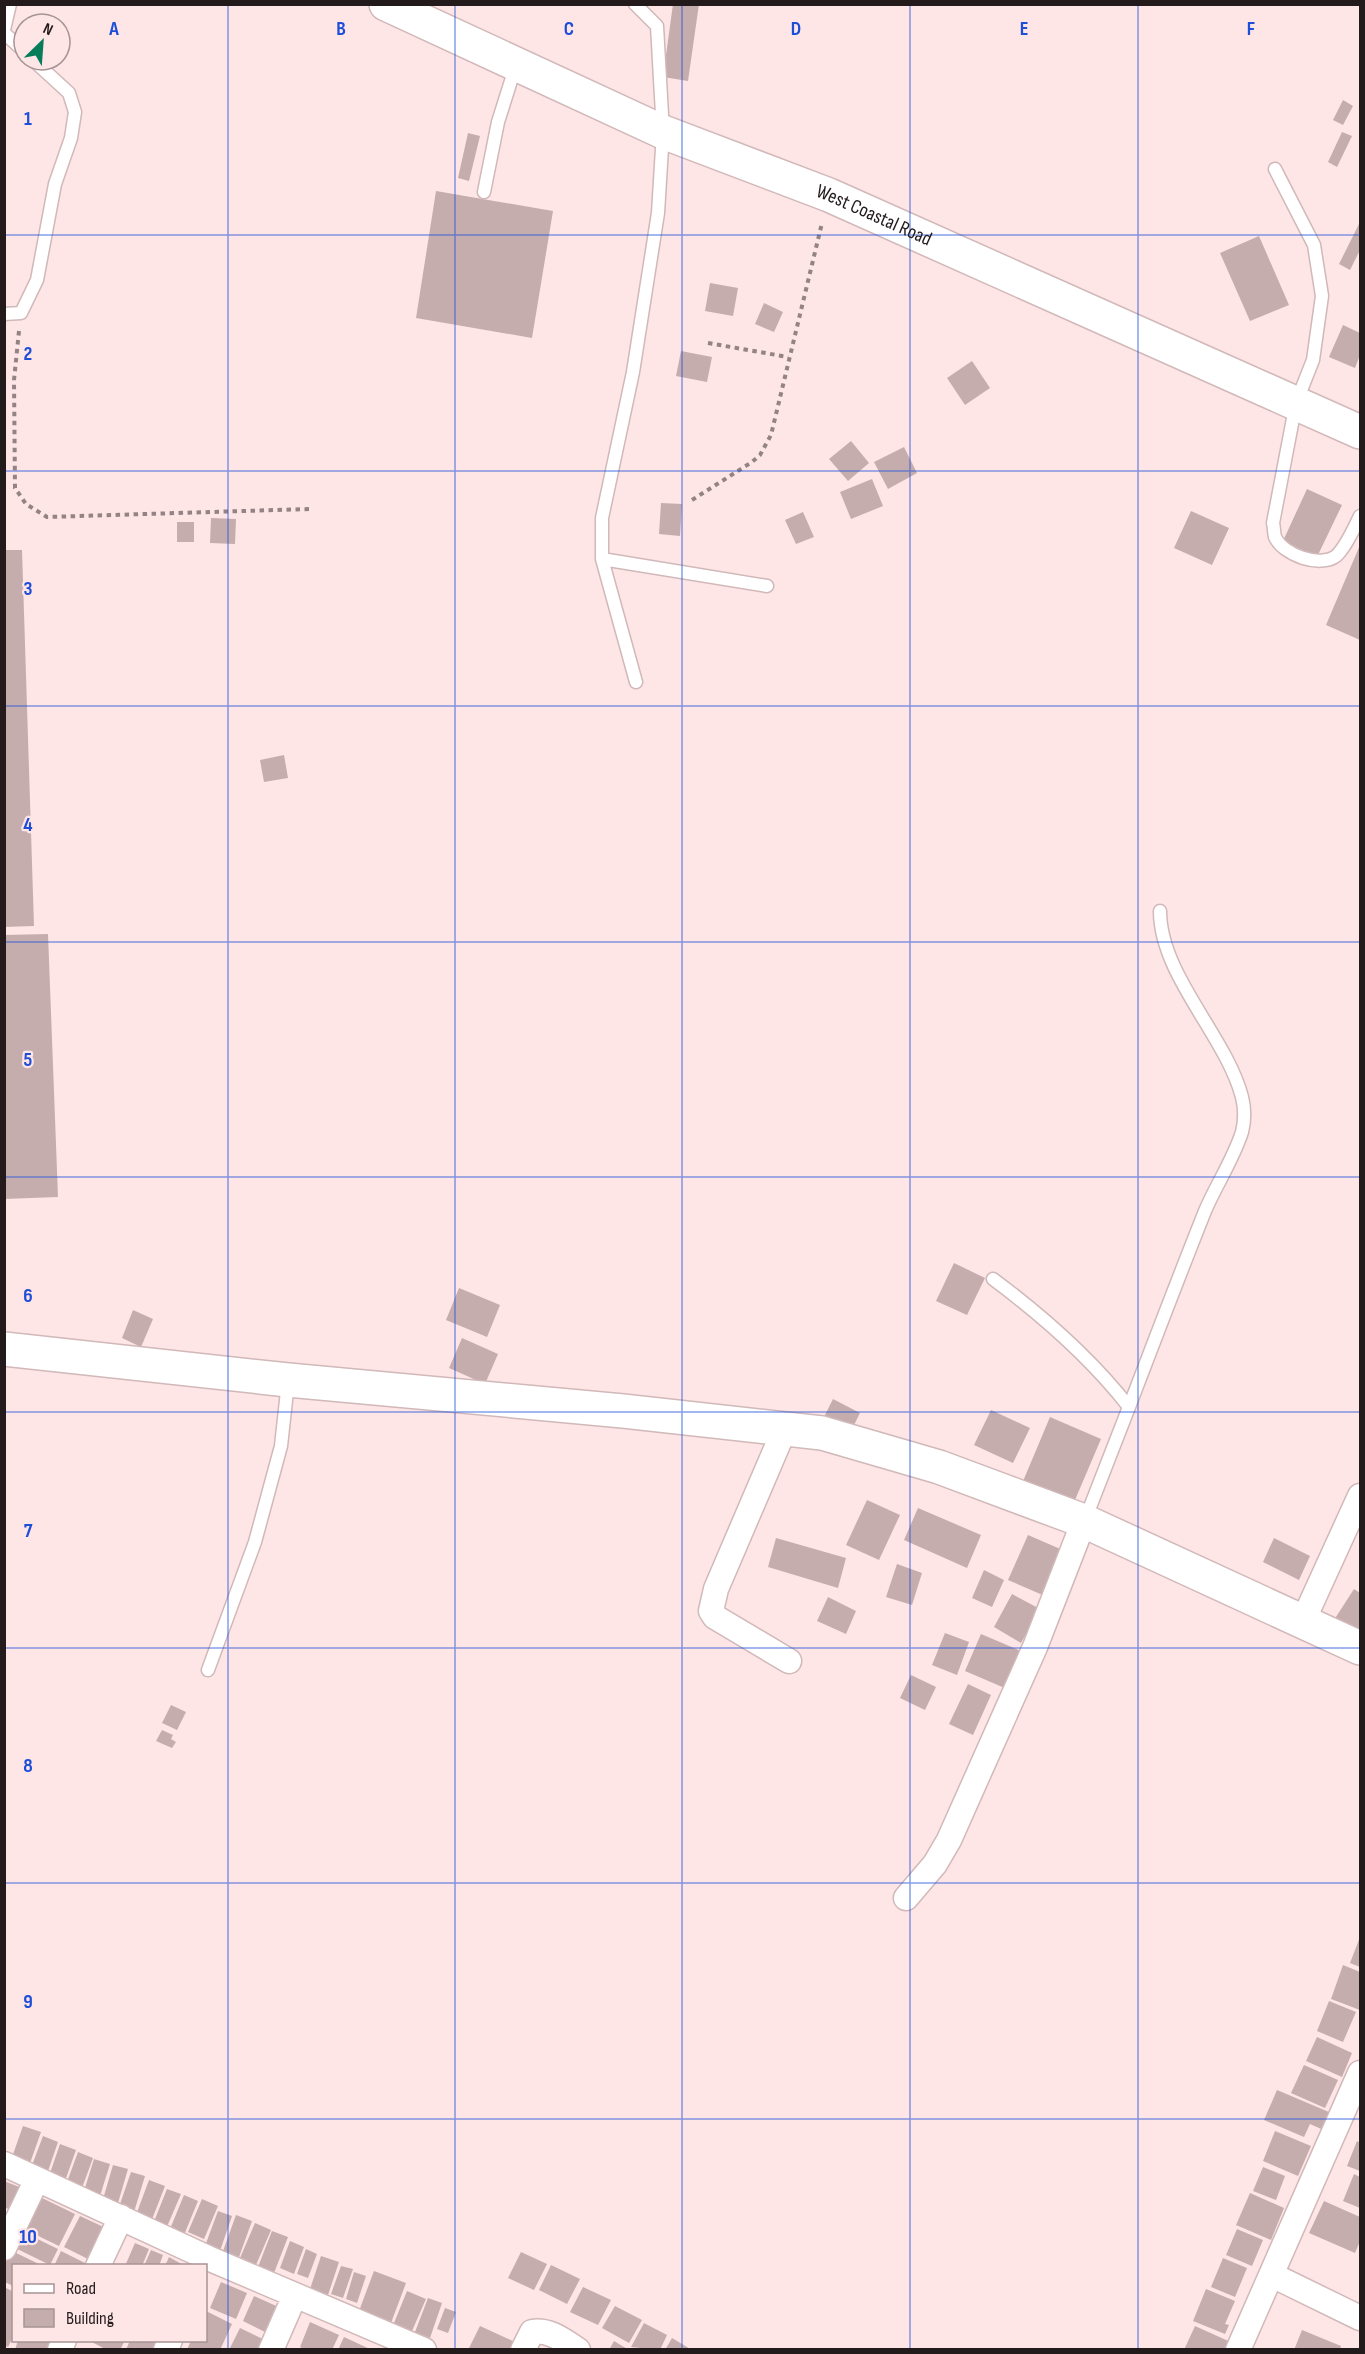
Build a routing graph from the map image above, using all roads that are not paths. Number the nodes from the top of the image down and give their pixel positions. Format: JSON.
{"nodes":[{"id":1,"x":10,"y":4,"type":"edge"},
{"id":2,"x":386,"y":4,"type":"edge"},
{"id":3,"x":635,"y":4,"type":"edge"},
{"id":4,"x":4,"y":32,"type":"edge"},
{"id":5,"x":516,"y":64,"type":"junction"},
{"id":6,"x":46,"y":72,"type":"edge"},
{"id":7,"x":663,"y":132,"type":"junction"},
{"id":8,"x":1275,"y":170,"type":"dead end"},
{"id":9,"x":484,"y":192,"type":"dead end"},
{"id":10,"x":4,"y":314,"type":"edge"},
{"id":11,"x":1296,"y":403,"type":"junction"},
{"id":12,"x":1360,"y":432,"type":"edge"},
{"id":13,"x":1360,"y":516,"type":"edge"},
{"id":14,"x":602,"y":559,"type":"junction"},
{"id":15,"x":767,"y":586,"type":"dead end"},
{"id":16,"x":636,"y":682,"type":"dead end"},
{"id":17,"x":1160,"y":911,"type":"dead end"},
{"id":18,"x":993,"y":1279,"type":"dead end"},
{"id":19,"x":4,"y":1348,"type":"edge"},
{"id":20,"x":288,"y":1380,"type":"junction"},
{"id":21,"x":1129,"y":1407,"type":"junction"},
{"id":22,"x":784,"y":1428,"type":"junction"},
{"id":23,"x":1360,"y":1496,"type":"edge"},
{"id":24,"x":1084,"y":1521,"type":"junction"},
{"id":25,"x":1303,"y":1621,"type":"junction"},
{"id":26,"x":1360,"y":1648,"type":"edge"},
{"id":27,"x":789,"y":1661,"type":"dead end"},
{"id":28,"x":208,"y":1670,"type":"dead end"},
{"id":29,"x":906,"y":1898,"type":"dead end"},
{"id":30,"x":1360,"y":2073,"type":"edge"},
{"id":31,"x":4,"y":2164,"type":"edge"},
{"id":32,"x":37,"y":2179,"type":"junction"},
{"id":33,"x":120,"y":2217,"type":"junction"},
{"id":34,"x":4,"y":2248,"type":"edge"},
{"id":35,"x":206,"y":2262,"type":"edge"},
{"id":36,"x":98,"y":2264,"type":"edge"},
{"id":37,"x":1272,"y":2275,"type":"junction"},
{"id":38,"x":295,"y":2295,"type":"junction"},
{"id":39,"x":1360,"y":2319,"type":"edge"},
{"id":40,"x":389,"y":2343,"type":"edge"},
{"id":41,"x":271,"y":2349,"type":"edge"},
{"id":42,"x":424,"y":2349,"type":"edge"},
{"id":43,"x":523,"y":2349,"type":"edge"},
{"id":44,"x":578,"y":2349,"type":"edge"},
{"id":45,"x":1239,"y":2349,"type":"edge"}],
"edges":[{"from":1,"to":4,"type":"lane"},
{"from":2,"to":5,"type":"street","name":"West Coastal Road"},
{"from":3,"to":7,"type":"lane"},
{"from":5,"to":7,"type":"street","name":"West Coastal Road"},
{"from":5,"to":9,"type":"lane"},
{"from":6,"to":10,"type":"lane"},
{"from":7,"to":11,"type":"street","name":"West Coastal Road"},
{"from":7,"to":14,"type":"lane"},
{"from":8,"to":11,"type":"lane"},
{"from":11,"to":12,"type":"street","name":"West Coastal Road"},
{"from":11,"to":13,"type":"lane"},
{"from":14,"to":15,"type":"lane"},
{"from":14,"to":16,"type":"lane"},
{"from":17,"to":21,"type":"lane"},
{"from":18,"to":21,"type":"lane"},
{"from":19,"to":20,"type":"street"},
{"from":20,"to":22,"type":"street"},
{"from":20,"to":28,"type":"lane"},
{"from":21,"to":24,"type":"lane"},
{"from":22,"to":24,"type":"street"},
{"from":22,"to":27,"type":"street"},
{"from":23,"to":25,"type":"street"},
{"from":24,"to":25,"type":"street"},
{"from":24,"to":29,"type":"street"},
{"from":25,"to":26,"type":"street"},
{"from":30,"to":37,"type":"street"},
{"from":31,"to":32,"type":"street"},
{"from":32,"to":33,"type":"street"},
{"from":32,"to":34,"type":"street"},
{"from":33,"to":35,"type":"street"},
{"from":33,"to":36,"type":"street"},
{"from":35,"to":38,"type":"street"},
{"from":37,"to":39,"type":"street"},
{"from":37,"to":45,"type":"street"},
{"from":38,"to":40,"type":"street"},
{"from":38,"to":41,"type":"street"},
{"from":40,"to":42,"type":"street"},
{"from":43,"to":44,"type":"street"}]}
